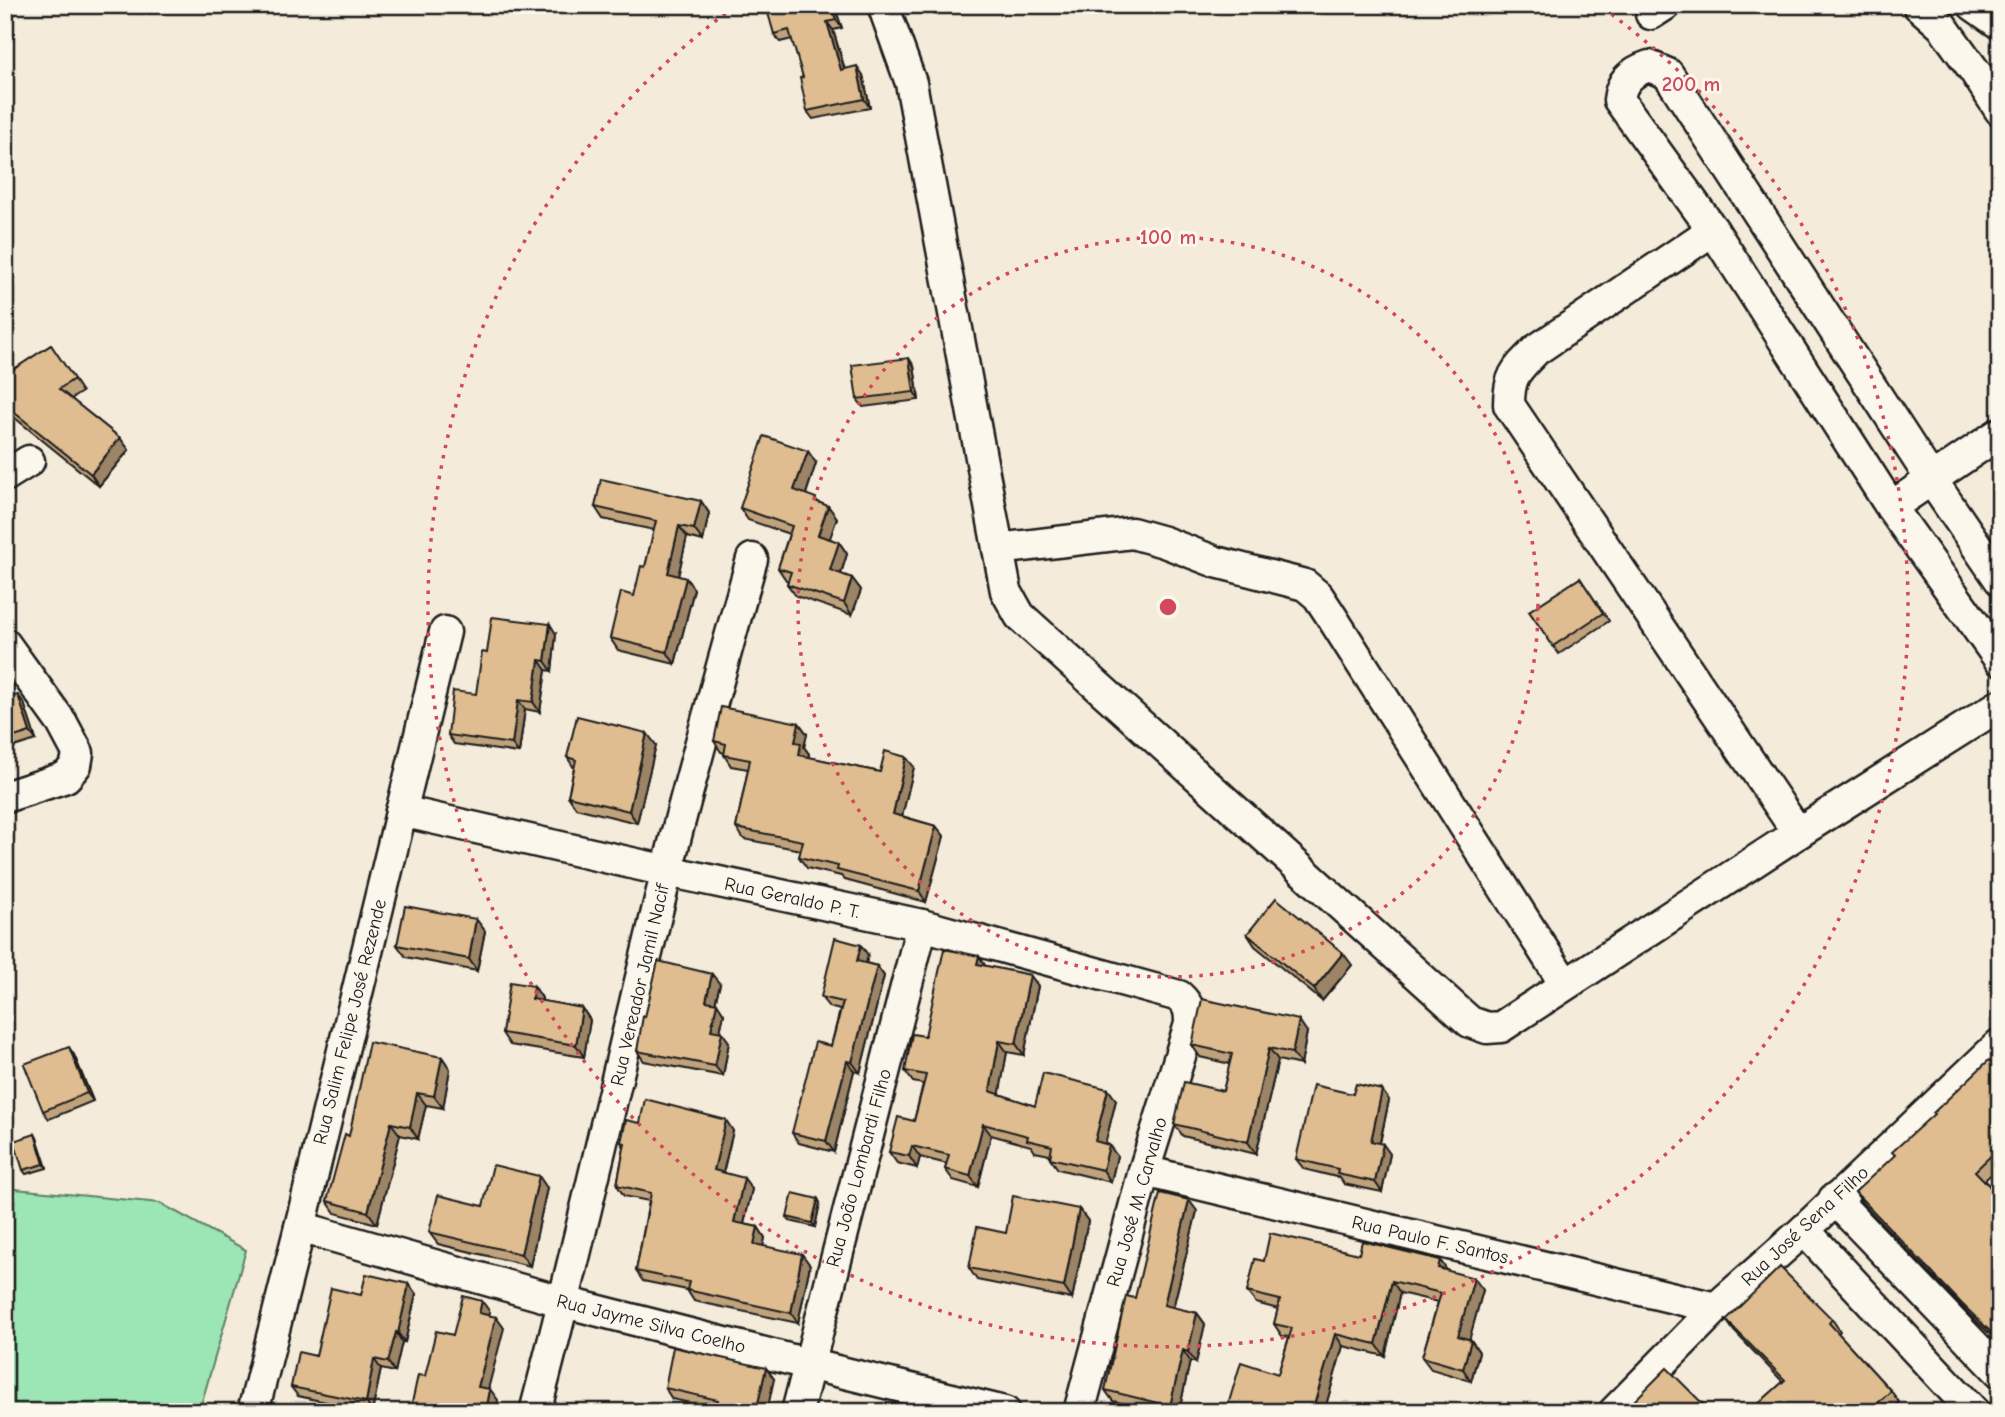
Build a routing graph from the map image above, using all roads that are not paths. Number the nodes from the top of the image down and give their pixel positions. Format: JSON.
{"nodes":[{"id":1,"x":883,"y":5,"type":"edge"},
{"id":2,"x":1918,"y":5,"type":"edge"},
{"id":3,"x":1973,"y":5,"type":"edge"},
{"id":4,"x":2000,"y":24,"type":"edge"},
{"id":5,"x":2000,"y":110,"type":"edge"},
{"id":6,"x":1713,"y":230,"type":"junction"},
{"id":7,"x":2000,"y":433,"type":"edge"},
{"id":8,"x":1931,"y":479,"type":"junction"},
{"id":9,"x":1891,"y":506,"type":"junction"},
{"id":10,"x":998,"y":549,"type":"junction"},
{"id":11,"x":752,"y":559,"type":"dead end"},
{"id":12,"x":2000,"y":580,"type":"edge"},
{"id":13,"x":445,"y":632,"type":"dead end"},
{"id":14,"x":5,"y":644,"type":"edge"},
{"id":15,"x":2000,"y":660,"type":"edge"},
{"id":16,"x":2000,"y":705,"type":"edge"},
{"id":17,"x":5,"y":797,"type":"edge"},
{"id":18,"x":401,"y":811,"type":"junction"},
{"id":19,"x":1798,"y":833,"type":"junction"},
{"id":20,"x":667,"y":871,"type":"junction"},
{"id":21,"x":922,"y":925,"type":"junction"},
{"id":22,"x":1565,"y":984,"type":"junction"},
{"id":23,"x":1179,"y":996,"type":"joint"},
{"id":24,"x":2000,"y":1044,"type":"edge"},
{"id":25,"x":1144,"y":1171,"type":"junction"},
{"id":26,"x":1834,"y":1199,"type":"junction"},
{"id":27,"x":300,"y":1227,"type":"junction"},
{"id":28,"x":1804,"y":1230,"type":"junction"},
{"id":29,"x":564,"y":1302,"type":"junction"},
{"id":30,"x":1716,"y":1308,"type":"junction"},
{"id":31,"x":808,"y":1364,"type":"junction"},
{"id":32,"x":2000,"y":1372,"type":"edge"},
{"id":33,"x":253,"y":1412,"type":"edge"},
{"id":34,"x":536,"y":1412,"type":"edge"},
{"id":35,"x":797,"y":1412,"type":"edge"},
{"id":36,"x":1005,"y":1412,"type":"edge"},
{"id":37,"x":1079,"y":1412,"type":"edge"},
{"id":38,"x":1614,"y":1412,"type":"edge"},
{"id":39,"x":1974,"y":1412,"type":"edge"}],
"edges":[{"from":1,"to":10,"type":"street"},
{"from":2,"to":5,"type":"street"},
{"from":3,"to":4,"type":"street"},
{"from":6,"to":8,"type":"street"},
{"from":6,"to":9,"type":"street"},
{"from":6,"to":19,"type":"street"},
{"from":7,"to":8,"type":"street"},
{"from":8,"to":9,"type":"street"},
{"from":8,"to":12,"type":"street"},
{"from":9,"to":15,"type":"street"},
{"from":10,"to":22,"type":"street"},
{"from":10,"to":22,"type":"street"},
{"from":11,"to":20,"type":"street","name":"Rua Vereador Jamil Nacif"},
{"from":13,"to":18,"type":"street","name":"Rua Salim Felipe José Rezende"},
{"from":14,"to":17,"type":"street"},
{"from":16,"to":19,"type":"street"},
{"from":18,"to":20,"type":"street","name":"Rua Geraldo P. T."},
{"from":18,"to":27,"type":"street","name":"Rua Salim Felipe José Rezende"},
{"from":19,"to":22,"type":"street"},
{"from":20,"to":21,"type":"street","name":"Rua Geraldo P. T."},
{"from":20,"to":29,"type":"street","name":"Rua Vereador Jamil Nacif"},
{"from":21,"to":23,"type":"street","name":"Rua Geraldo P. T."},
{"from":21,"to":31,"type":"street","name":"Rua João Lombardi Filho"},
{"from":23,"to":25,"type":"street","name":"Rua José M. Carvalho"},
{"from":24,"to":26,"type":"street","name":"Rua José Sena Filho"},
{"from":25,"to":30,"type":"street","name":"Rua Paulo F. Santos"},
{"from":25,"to":37,"type":"street","name":"Rua José M. Carvalho"},
{"from":26,"to":28,"type":"street","name":"Rua José Sena Filho"},
{"from":26,"to":32,"type":"street"},
{"from":27,"to":29,"type":"street","name":"Rua Jayme Silva Coelho"},
{"from":27,"to":33,"type":"street","name":"Rua Salim Felipe José Rezende"},
{"from":28,"to":30,"type":"street","name":"Rua José Sena Filho"},
{"from":28,"to":39,"type":"street"},
{"from":29,"to":31,"type":"street","name":"Rua Jayme Silva Coelho"},
{"from":29,"to":34,"type":"street","name":"Rua Vereador Jamil Nacif"},
{"from":30,"to":38,"type":"street","name":"Rua José Sena Filho"},
{"from":31,"to":35,"type":"street","name":"Rua João Lombardi Filho"},
{"from":31,"to":36,"type":"street","name":"Rua Jayme Silva Coelho"}]}
